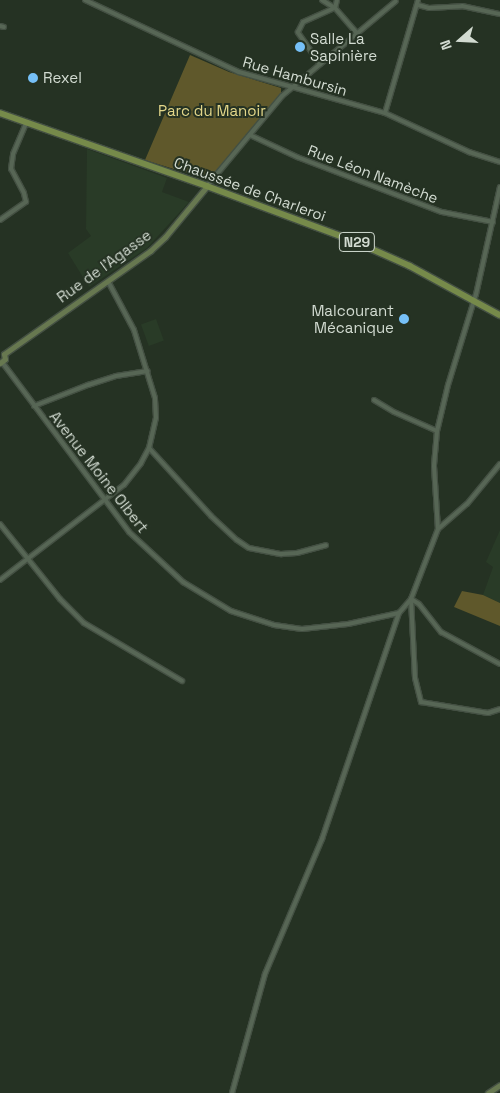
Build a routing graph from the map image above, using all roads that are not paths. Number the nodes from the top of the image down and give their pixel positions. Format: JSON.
{"nodes":[{"id":1,"x":88,"y":0,"type":"edge"},
{"id":2,"x":322,"y":0,"type":"edge"},
{"id":3,"x":337,"y":0,"type":"edge"},
{"id":4,"x":418,"y":0,"type":"edge"},
{"id":5,"x":396,"y":2,"type":"dead end"},
{"id":6,"x":418,"y":5,"type":"junction"},
{"id":7,"x":335,"y":8,"type":"junction"},
{"id":8,"x":500,"y":14,"type":"edge"},
{"id":9,"x":357,"y":33,"type":"junction"},
{"id":10,"x":320,"y":64,"type":"junction"},
{"id":11,"x":291,"y":88,"type":"junction"},
{"id":12,"x":0,"y":113,"type":"edge"},
{"id":13,"x":385,"y":113,"type":"junction"},
{"id":14,"x":26,"y":123,"type":"junction"},
{"id":15,"x":250,"y":135,"type":"junction"},
{"id":16,"x":500,"y":162,"type":"edge"},
{"id":17,"x":207,"y":186,"type":"junction"},
{"id":18,"x":500,"y":188,"type":"edge"},
{"id":19,"x":0,"y":220,"type":"edge"},
{"id":20,"x":493,"y":222,"type":"junction"},
{"id":21,"x":108,"y":281,"type":"junction"},
{"id":22,"x":474,"y":302,"type":"junction"},
{"id":23,"x":500,"y":315,"type":"edge"},
{"id":24,"x":2,"y":353,"type":"edge"},
{"id":25,"x":1,"y":362,"type":"edge"},
{"id":26,"x":148,"y":371,"type":"junction"},
{"id":27,"x":374,"y":400,"type":"dead end"},
{"id":28,"x":34,"y":406,"type":"junction"},
{"id":29,"x":437,"y":431,"type":"junction"},
{"id":30,"x":149,"y":448,"type":"junction"},
{"id":31,"x":500,"y":464,"type":"edge"},
{"id":32,"x":104,"y":500,"type":"junction"},
{"id":33,"x":0,"y":524,"type":"edge"},
{"id":34,"x":438,"y":530,"type":"junction"},
{"id":35,"x":326,"y":545,"type":"dead end"},
{"id":36,"x":28,"y":558,"type":"junction"},
{"id":37,"x":0,"y":580,"type":"edge"},
{"id":38,"x":411,"y":599,"type":"junction"},
{"id":39,"x":399,"y":613,"type":"junction"},
{"id":40,"x":500,"y":664,"type":"edge"},
{"id":41,"x":182,"y":681,"type":"dead end"},
{"id":42,"x":500,"y":709,"type":"edge"},
{"id":43,"x":500,"y":1085,"type":"edge"},
{"id":44,"x":233,"y":1091,"type":"edge"},
{"id":45,"x":488,"y":1093,"type":"edge"}],
"edges":[{"from":1,"to":11,"type":"street","name":"Rue Hambursin"},
{"from":2,"to":7,"type":"street"},
{"from":3,"to":7,"type":"street"},
{"from":4,"to":6,"type":"street"},
{"from":5,"to":9,"type":"street"},
{"from":6,"to":8,"type":"street"},
{"from":6,"to":13,"type":"street"},
{"from":7,"to":9,"type":"street"},
{"from":7,"to":10,"type":"street"},
{"from":9,"to":10,"type":"street"},
{"from":10,"to":11,"type":"street"},
{"from":11,"to":13,"type":"street","name":"Rue Hambursin"},
{"from":11,"to":15,"type":"street"},
{"from":12,"to":14,"type":"main road","name":"Chaussée de Charleroi","number":"N29"},
{"from":13,"to":16,"type":"street","name":"Rue Hambursin"},
{"from":14,"to":17,"type":"main road","name":"Chaussée de Charleroi","number":"N29"},
{"from":14,"to":19,"type":"street"},
{"from":15,"to":17,"type":"street"},
{"from":15,"to":20,"type":"street","name":"Rue Léon Namèche"},
{"from":17,"to":21,"type":"street","name":"Rue de l'Agasse"},
{"from":17,"to":22,"type":"main road","name":"Chaussée de Charleroi","number":"N29"},
{"from":18,"to":20,"type":"street"},
{"from":20,"to":22,"type":"street"},
{"from":21,"to":24,"type":"street","name":"Rue de l'Agasse"},
{"from":21,"to":26,"type":"street"},
{"from":22,"to":23,"type":"main road","name":"Chaussée de Charleroi","number":"N29"},
{"from":22,"to":29,"type":"street"},
{"from":24,"to":25,"type":"street"},
{"from":25,"to":28,"type":"street","name":"Avenue Moine Olbert"},
{"from":26,"to":28,"type":"street"},
{"from":26,"to":30,"type":"street"},
{"from":27,"to":29,"type":"street"},
{"from":28,"to":32,"type":"street","name":"Avenue Moine Olbert"},
{"from":29,"to":34,"type":"street"},
{"from":30,"to":32,"type":"street"},
{"from":30,"to":35,"type":"street"},
{"from":31,"to":34,"type":"street"},
{"from":32,"to":36,"type":"street"},
{"from":32,"to":39,"type":"street","name":"Avenue Moine Olbert"},
{"from":33,"to":36,"type":"street"},
{"from":34,"to":38,"type":"street"},
{"from":36,"to":37,"type":"street"},
{"from":36,"to":41,"type":"street"},
{"from":38,"to":39,"type":"street"},
{"from":38,"to":40,"type":"street"},
{"from":38,"to":42,"type":"street"},
{"from":39,"to":44,"type":"street"},
{"from":43,"to":45,"type":"street"}]}
